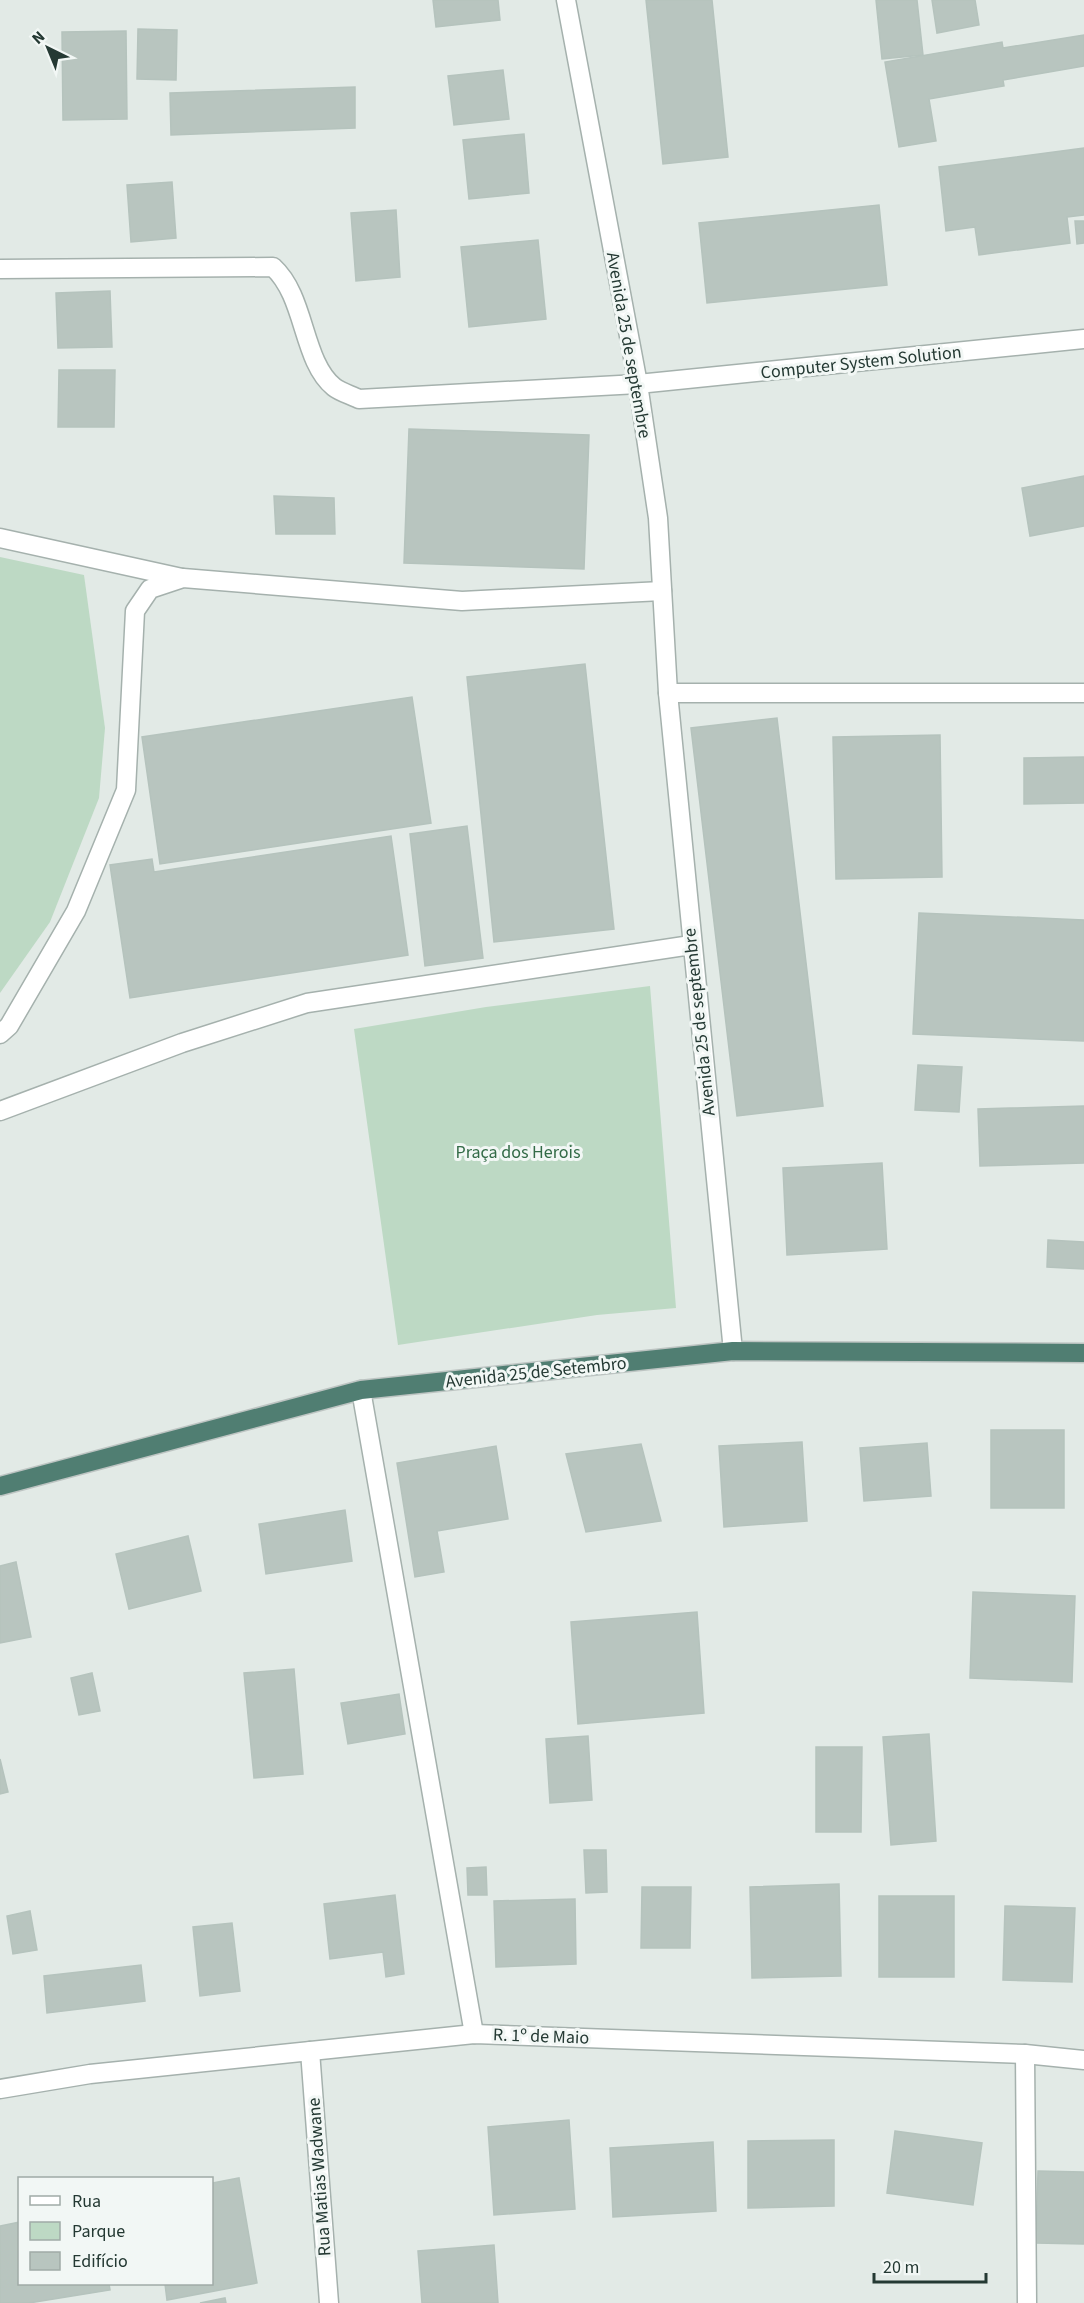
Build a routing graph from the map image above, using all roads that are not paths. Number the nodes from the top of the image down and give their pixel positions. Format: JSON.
{"nodes":[{"id":1,"x":566,"y":0,"type":"edge"},
{"id":2,"x":0,"y":269,"type":"edge"},
{"id":3,"x":1084,"y":339,"type":"edge"},
{"id":4,"x":638,"y":384,"type":"junction"},
{"id":5,"x":0,"y":538,"type":"edge"},
{"id":6,"x":183,"y":578,"type":"junction"},
{"id":7,"x":662,"y":591,"type":"junction"},
{"id":8,"x":668,"y":693,"type":"junction"},
{"id":9,"x":1084,"y":693,"type":"edge"},
{"id":10,"x":691,"y":945,"type":"junction"},
{"id":11,"x":0,"y":1034,"type":"edge"},
{"id":12,"x":0,"y":1111,"type":"edge"},
{"id":13,"x":733,"y":1352,"type":"junction"},
{"id":14,"x":1084,"y":1353,"type":"edge"},
{"id":15,"x":361,"y":1390,"type":"junction"},
{"id":16,"x":0,"y":1485,"type":"edge"},
{"id":17,"x":474,"y":2034,"type":"junction"},
{"id":18,"x":310,"y":2051,"type":"junction"},
{"id":19,"x":1025,"y":2054,"type":"junction"},
{"id":20,"x":1084,"y":2060,"type":"edge"},
{"id":21,"x":0,"y":2089,"type":"edge"},
{"id":22,"x":329,"y":2303,"type":"edge"},
{"id":23,"x":1027,"y":2303,"type":"edge"}],
"edges":[{"from":1,"to":4,"type":"street","name":"Avenida 25 de septembre"},
{"from":2,"to":4,"type":"street","name":"Computer System Solution"},
{"from":3,"to":4,"type":"street","name":"Computer System Solution"},
{"from":4,"to":7,"type":"street","name":"Avenida 25 de septembre"},
{"from":5,"to":6,"type":"street"},
{"from":6,"to":7,"type":"street"},
{"from":6,"to":11,"type":"street"},
{"from":7,"to":8,"type":"street","name":"Avenida 25 de septembre"},
{"from":8,"to":9,"type":"street"},
{"from":8,"to":10,"type":"street","name":"Avenida 25 de septembre"},
{"from":10,"to":12,"type":"street"},
{"from":10,"to":13,"type":"street","name":"Avenida 25 de septembre"},
{"from":13,"to":14,"type":"highway","name":"Avenida 25 de Setembro"},
{"from":13,"to":15,"type":"highway","name":"Avenida 25 de Setembro"},
{"from":15,"to":16,"type":"highway","name":"Avenida 25 de Setembro"},
{"from":15,"to":17,"type":"street"},
{"from":17,"to":18,"type":"street","name":"R. 1º de Maio"},
{"from":17,"to":19,"type":"street","name":"R. 1º de Maio"},
{"from":18,"to":21,"type":"street","name":"R. 1º de Maio"},
{"from":18,"to":22,"type":"street","name":"Rua Matias Wadwane"},
{"from":19,"to":20,"type":"street","name":"R. 1º de Maio"},
{"from":19,"to":23,"type":"street"}]}
